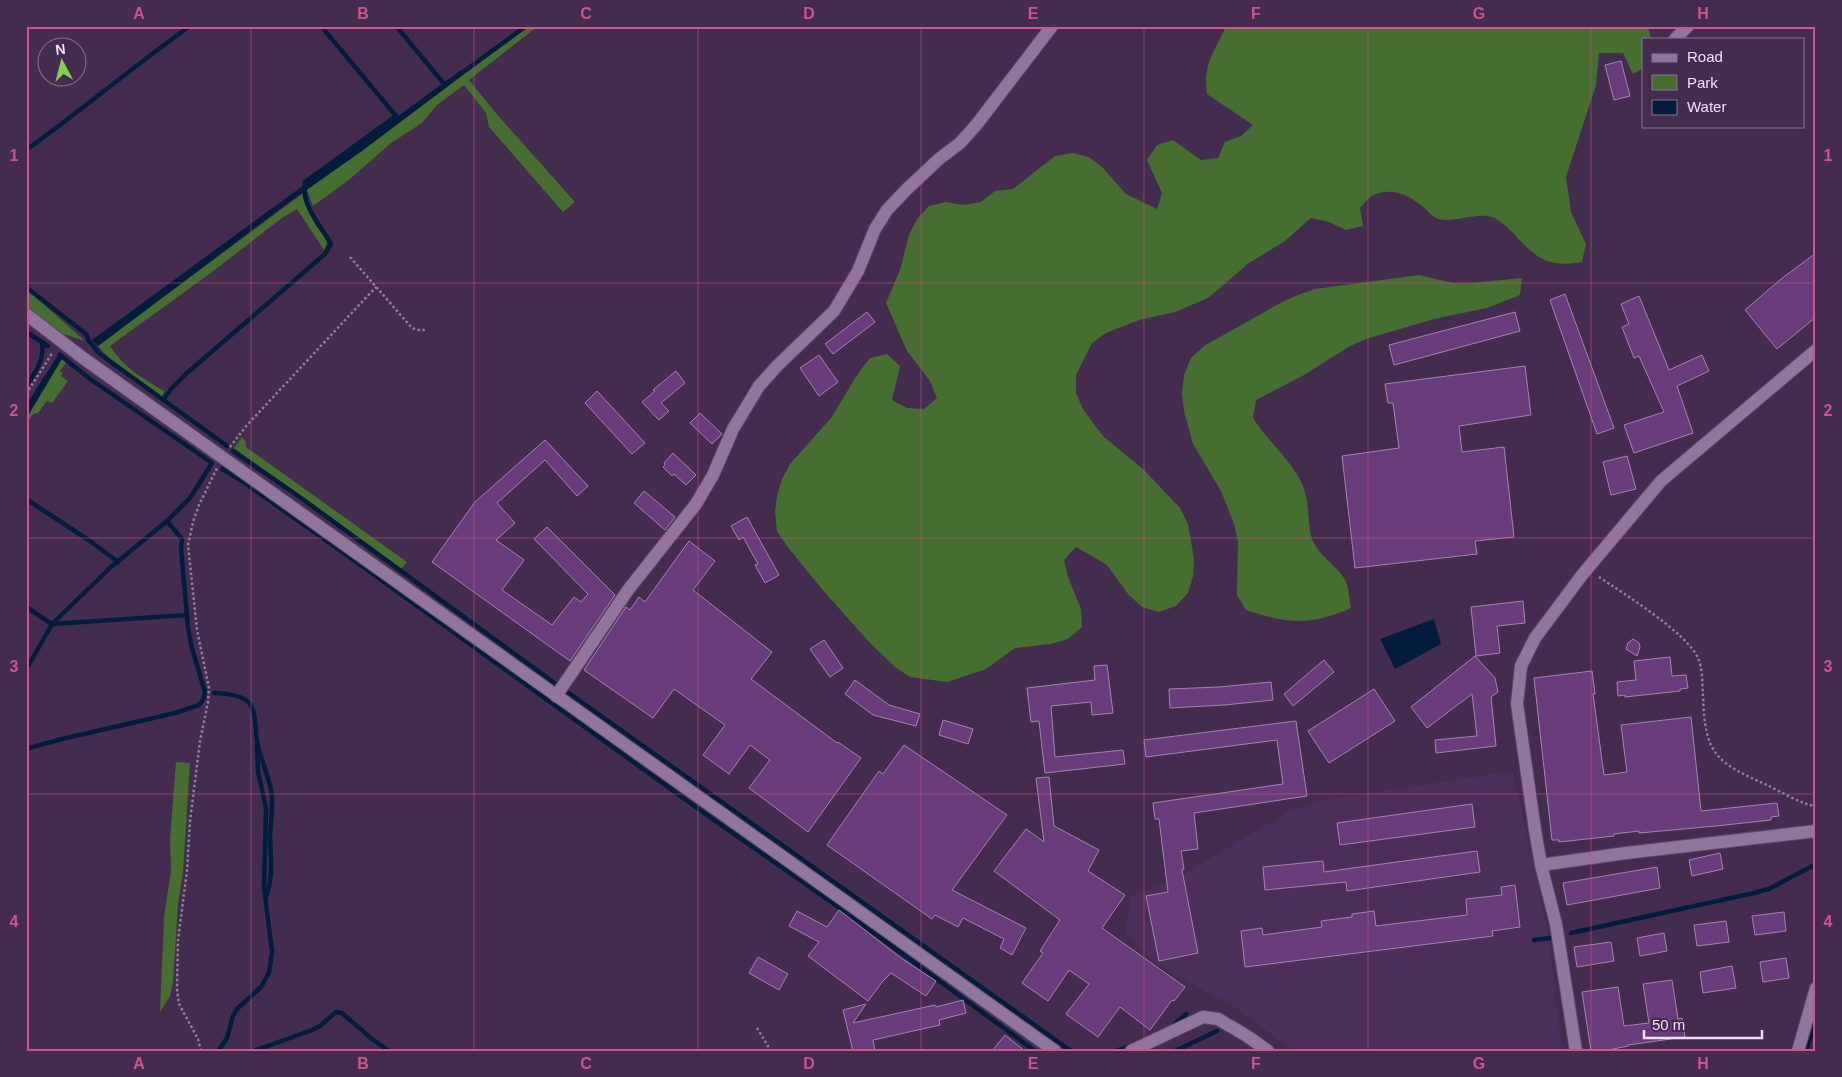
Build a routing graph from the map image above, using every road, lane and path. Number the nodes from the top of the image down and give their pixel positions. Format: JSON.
{"nodes":[{"id":1,"x":1052,"y":26,"type":"edge"},
{"id":2,"x":1688,"y":26,"type":"edge"},
{"id":3,"x":1676,"y":38,"type":"edge"},
{"id":4,"x":350,"y":258,"type":"dead end"},
{"id":5,"x":376,"y":288,"type":"junction"},
{"id":6,"x":26,"y":314,"type":"edge"},
{"id":7,"x":426,"y":330,"type":"dead end"},
{"id":8,"x":63,"y":342,"type":"junction"},
{"id":9,"x":1816,"y":350,"type":"edge"},
{"id":10,"x":26,"y":394,"type":"edge"},
{"id":11,"x":223,"y":457,"type":"junction"},
{"id":12,"x":1587,"y":569,"type":"junction"},
{"id":13,"x":556,"y":696,"type":"junction"},
{"id":14,"x":1816,"y":806,"type":"edge"},
{"id":15,"x":1816,"y":831,"type":"edge"},
{"id":16,"x":1542,"y":865,"type":"junction"},
{"id":17,"x":1816,"y":988,"type":"edge"},
{"id":18,"x":757,"y":1028,"type":"dead end"},
{"id":19,"x":201,"y":1051,"type":"edge"},
{"id":20,"x":771,"y":1051,"type":"edge"},
{"id":21,"x":1055,"y":1051,"type":"edge"},
{"id":22,"x":1131,"y":1051,"type":"edge"},
{"id":23,"x":1268,"y":1051,"type":"edge"},
{"id":24,"x":1576,"y":1051,"type":"edge"},
{"id":25,"x":1798,"y":1051,"type":"edge"}],
"edges":[{"from":1,"to":13,"type":"street"},
{"from":2,"to":3,"type":"street"},
{"from":4,"to":5,"type":"path"},
{"from":5,"to":7,"type":"path"},
{"from":5,"to":11,"type":"path"},
{"from":6,"to":8,"type":"street"},
{"from":8,"to":10,"type":"path"},
{"from":8,"to":11,"type":"street"},
{"from":9,"to":12,"type":"street"},
{"from":11,"to":13,"type":"street"},
{"from":11,"to":19,"type":"path"},
{"from":12,"to":14,"type":"path"},
{"from":12,"to":16,"type":"street"},
{"from":13,"to":21,"type":"street"},
{"from":15,"to":16,"type":"street"},
{"from":16,"to":24,"type":"street"},
{"from":17,"to":25,"type":"street"},
{"from":18,"to":20,"type":"path"},
{"from":22,"to":23,"type":"street"}]}
